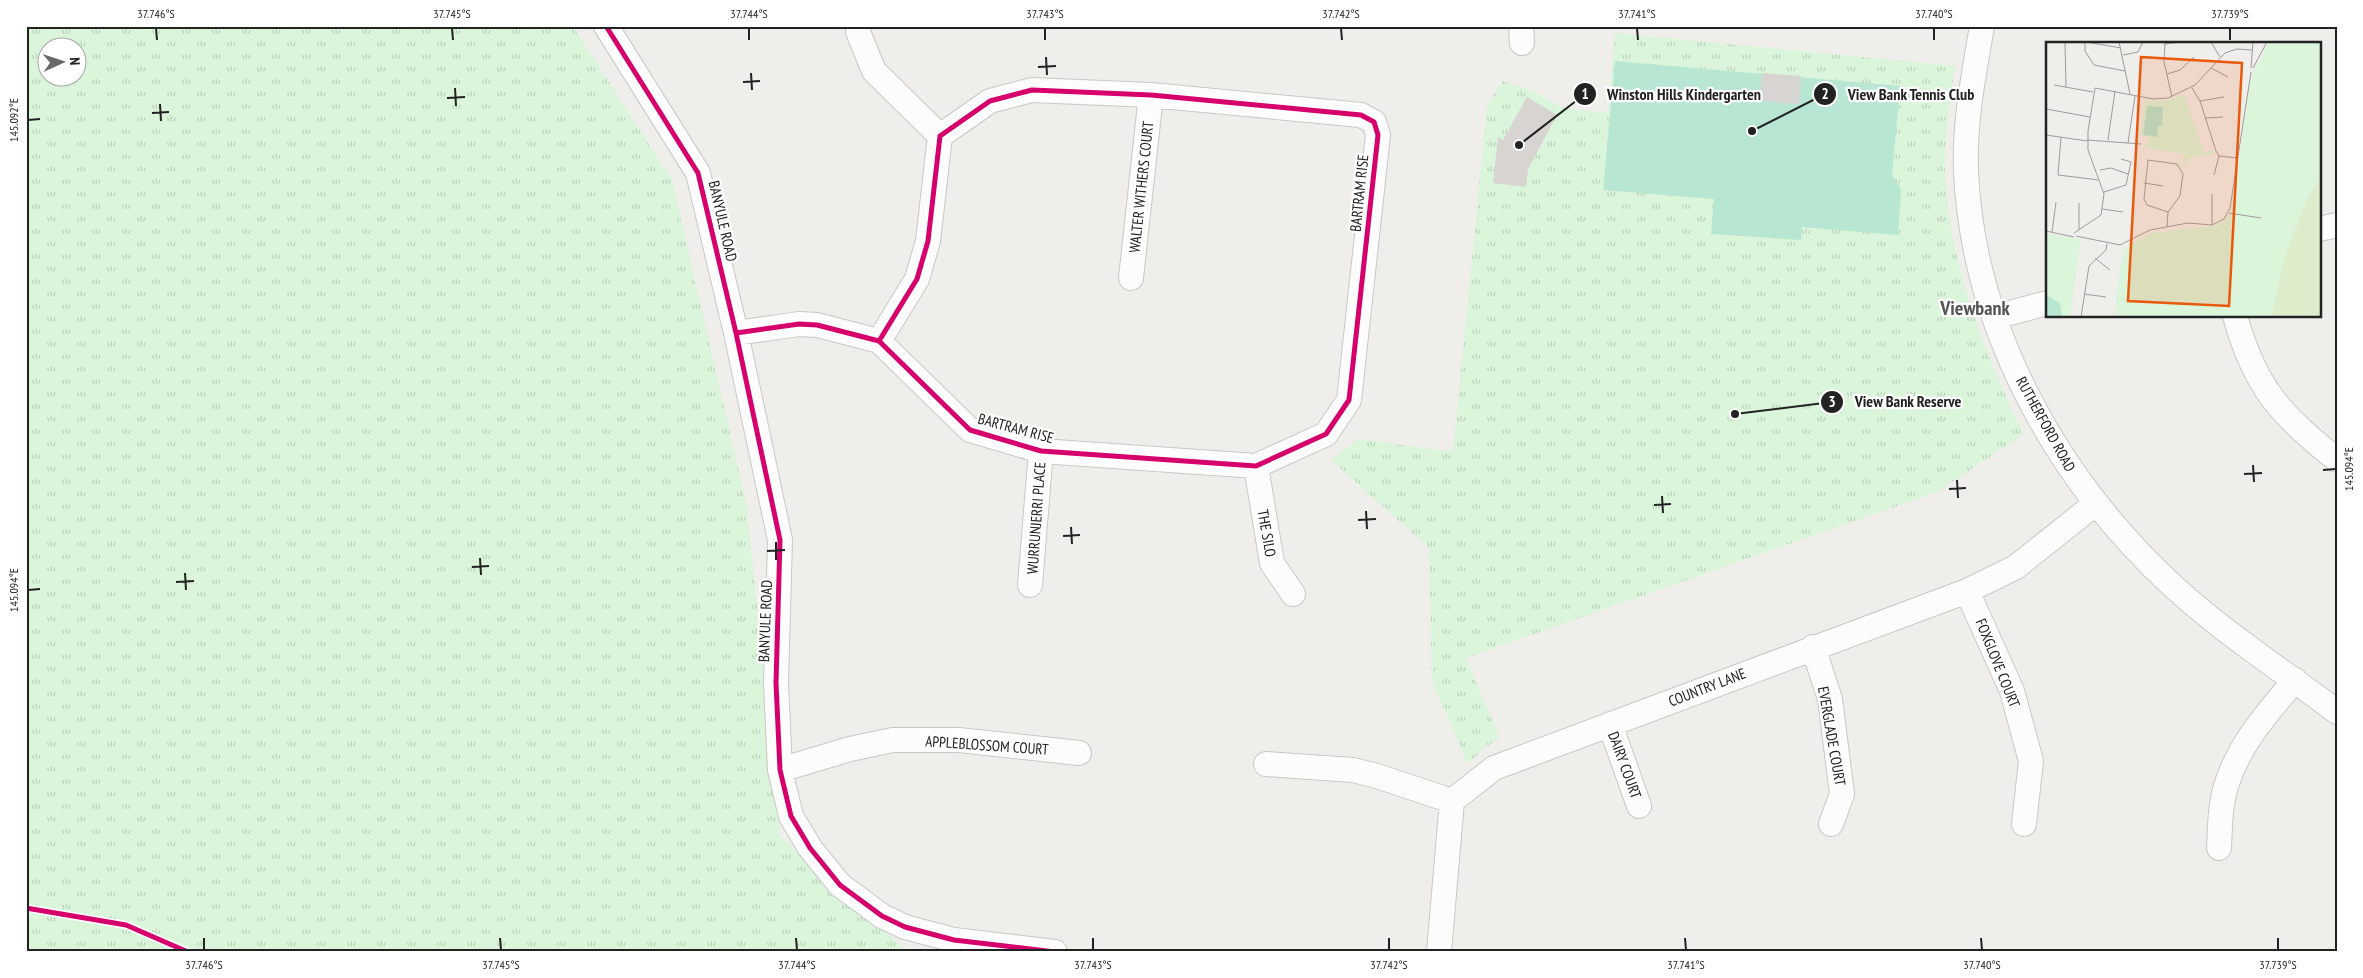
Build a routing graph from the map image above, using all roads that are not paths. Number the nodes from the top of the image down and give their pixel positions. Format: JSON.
{"nodes":[{"id":1,"x":606,"y":26,"type":"edge"},
{"id":2,"x":1982,"y":26,"type":"edge"},
{"id":3,"x":858,"y":32,"type":"dead end"},
{"id":4,"x":1150,"y":96,"type":"junction"},
{"id":5,"x":940,"y":136,"type":"junction"},
{"id":6,"x":2337,"y":225,"type":"edge"},
{"id":7,"x":2320,"y":229,"type":"edge"},
{"id":8,"x":1131,"y":278,"type":"dead end"},
{"id":9,"x":2046,"y":302,"type":"edge"},
{"id":10,"x":1995,"y":317,"type":"junction"},
{"id":11,"x":2236,"y":318,"type":"edge"},
{"id":12,"x":736,"y":333,"type":"junction"},
{"id":13,"x":879,"y":341,"type":"junction"},
{"id":14,"x":1041,"y":451,"type":"junction"},
{"id":15,"x":2337,"y":460,"type":"edge"},
{"id":16,"x":1256,"y":466,"type":"junction"},
{"id":17,"x":2095,"y":504,"type":"junction"},
{"id":18,"x":1030,"y":585,"type":"dead end"},
{"id":19,"x":1967,"y":591,"type":"junction"},
{"id":20,"x":1293,"y":594,"type":"dead end"},
{"id":21,"x":1813,"y":647,"type":"junction"},
{"id":22,"x":2295,"y":680,"type":"junction"},
{"id":23,"x":2337,"y":712,"type":"edge"},
{"id":24,"x":1610,"y":724,"type":"junction"},
{"id":25,"x":1079,"y":753,"type":"dead end"},
{"id":26,"x":1266,"y":764,"type":"dead end"},
{"id":27,"x":780,"y":770,"type":"junction"},
{"id":28,"x":1452,"y":801,"type":"junction"},
{"id":29,"x":1639,"y":806,"type":"dead end"},
{"id":30,"x":1831,"y":824,"type":"dead end"},
{"id":31,"x":2024,"y":824,"type":"dead end"},
{"id":32,"x":2219,"y":848,"type":"dead end"},
{"id":33,"x":1055,"y":952,"type":"edge"},
{"id":34,"x":1439,"y":952,"type":"edge"}],
"edges":[{"from":1,"to":12,"type":"street","name":"BANYULE ROAD"},
{"from":2,"to":10,"type":"street","name":"RUTHERFORD ROAD"},
{"from":3,"to":5,"type":"street"},
{"from":4,"to":5,"type":"street","name":"BARTRAM RISE"},
{"from":4,"to":8,"type":"street","name":"WALTER WITHERS COURT"},
{"from":4,"to":16,"type":"street","name":"BARTRAM RISE"},
{"from":5,"to":13,"type":"street"},
{"from":6,"to":7,"type":"street"},
{"from":9,"to":10,"type":"street"},
{"from":10,"to":17,"type":"street","name":"RUTHERFORD ROAD"},
{"from":11,"to":15,"type":"street"},
{"from":12,"to":13,"type":"street"},
{"from":12,"to":27,"type":"street","name":"BANYULE ROAD"},
{"from":13,"to":14,"type":"street","name":"BARTRAM RISE"},
{"from":14,"to":16,"type":"street","name":"BARTRAM RISE"},
{"from":14,"to":18,"type":"street","name":"WURRUNJERRI PLACE"},
{"from":16,"to":20,"type":"street","name":"THE SILO"},
{"from":17,"to":19,"type":"street","name":"COUNTRY LANE"},
{"from":17,"to":22,"type":"street","name":"RUTHERFORD ROAD"},
{"from":19,"to":21,"type":"street","name":"COUNTRY LANE"},
{"from":19,"to":31,"type":"street","name":"FOXGLOVE COURT"},
{"from":21,"to":24,"type":"street","name":"COUNTRY LANE"},
{"from":21,"to":30,"type":"street","name":"EVERGLADE COURT"},
{"from":22,"to":23,"type":"street","name":"RUTHERFORD ROAD"},
{"from":22,"to":32,"type":"street"},
{"from":24,"to":28,"type":"street","name":"COUNTRY LANE"},
{"from":24,"to":29,"type":"street","name":"DAIRY COURT"},
{"from":25,"to":27,"type":"street","name":"APPLEBLOSSOM COURT"},
{"from":26,"to":28,"type":"street"},
{"from":27,"to":33,"type":"street","name":"BANYULE ROAD"},
{"from":28,"to":34,"type":"street"}]}
